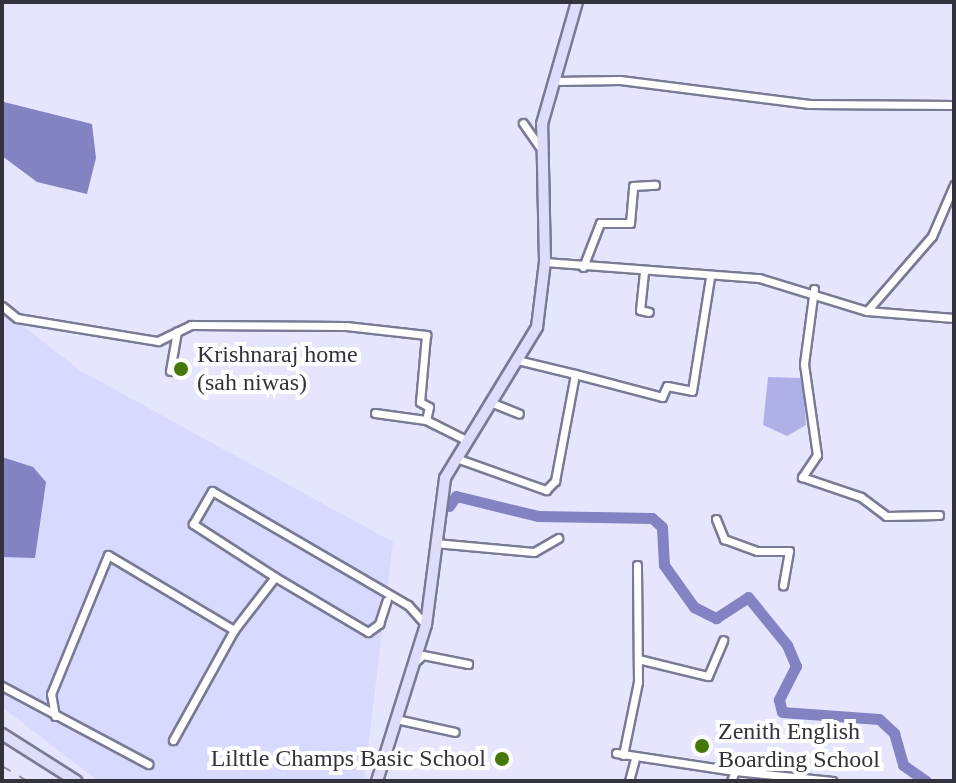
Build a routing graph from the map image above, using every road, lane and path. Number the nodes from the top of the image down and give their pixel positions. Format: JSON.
{"nodes":[{"id":1,"x":577,"y":2,"type":"edge"},
{"id":2,"x":554,"y":81,"type":"junction"},
{"id":3,"x":954,"y":105,"type":"edge"},
{"id":4,"x":523,"y":123,"type":"dead end"},
{"id":5,"x":540,"y":147,"type":"junction"},
{"id":6,"x":655,"y":185,"type":"dead end"},
{"id":7,"x":954,"y":185,"type":"edge"},
{"id":8,"x":545,"y":262,"type":"junction"},
{"id":9,"x":583,"y":267,"type":"junction"},
{"id":10,"x":644,"y":272,"type":"junction"},
{"id":11,"x":710,"y":277,"type":"junction"},
{"id":12,"x":814,"y":289,"type":"junction"},
{"id":13,"x":2,"y":306,"type":"edge"},
{"id":14,"x":867,"y":311,"type":"junction"},
{"id":15,"x":649,"y":312,"type":"dead end"},
{"id":16,"x":954,"y":318,"type":"edge"},
{"id":17,"x":177,"y":332,"type":"junction"},
{"id":18,"x":517,"y":360,"type":"junction"},
{"id":19,"x":170,"y":371,"type":"dead end"},
{"id":20,"x":575,"y":374,"type":"junction"},
{"id":21,"x":490,"y":402,"type":"junction"},
{"id":22,"x":375,"y":413,"type":"dead end"},
{"id":23,"x":519,"y":414,"type":"dead end"},
{"id":24,"x":426,"y":420,"type":"junction"},
{"id":25,"x":466,"y":440,"type":"junction"},
{"id":26,"x":456,"y":458,"type":"junction"},
{"id":27,"x":939,"y":515,"type":"dead end"},
{"id":28,"x":716,"y":519,"type":"dead end"},
{"id":29,"x":558,"y":538,"type":"dead end"},
{"id":30,"x":433,"y":543,"type":"junction"},
{"id":31,"x":637,"y":565,"type":"dead end"},
{"id":32,"x":275,"y":577,"type":"junction"},
{"id":33,"x":783,"y":585,"type":"dead end"},
{"id":34,"x":387,"y":600,"type":"dead end"},
{"id":35,"x":426,"y":625,"type":"junction"},
{"id":36,"x":234,"y":630,"type":"junction"},
{"id":37,"x":723,"y":640,"type":"dead end"},
{"id":38,"x":638,"y":659,"type":"junction"},
{"id":39,"x":416,"y":661,"type":"junction"},
{"id":40,"x":468,"y":664,"type":"dead end"},
{"id":41,"x":2,"y":686,"type":"edge"},
{"id":42,"x":55,"y":716,"type":"junction"},
{"id":43,"x":396,"y":719,"type":"junction"},
{"id":44,"x":455,"y":732,"type":"dead end"},
{"id":45,"x":2,"y":734,"type":"edge"},
{"id":46,"x":173,"y":740,"type":"dead end"},
{"id":47,"x":635,"y":758,"type":"junction"},
{"id":48,"x":148,"y":764,"type":"dead end"},
{"id":49,"x":735,"y":771,"type":"junction"},
{"id":50,"x":764,"y":777,"type":"edge"},
{"id":51,"x":76,"y":781,"type":"edge"},
{"id":52,"x":377,"y":781,"type":"edge"},
{"id":53,"x":629,"y":781,"type":"edge"},
{"id":54,"x":731,"y":781,"type":"edge"},
{"id":55,"x":832,"y":781,"type":"edge"}],
"edges":[{"from":1,"to":2,"type":"main road"},
{"from":2,"to":3,"type":"street"},
{"from":2,"to":5,"type":"main road"},
{"from":4,"to":5,"type":"street"},
{"from":5,"to":8,"type":"main road"},
{"from":6,"to":9,"type":"street"},
{"from":7,"to":14,"type":"street"},
{"from":8,"to":9,"type":"street"},
{"from":8,"to":18,"type":"main road"},
{"from":9,"to":10,"type":"street"},
{"from":10,"to":11,"type":"street"},
{"from":10,"to":15,"type":"street"},
{"from":11,"to":12,"type":"street"},
{"from":11,"to":20,"type":"street"},
{"from":12,"to":14,"type":"street"},
{"from":12,"to":27,"type":"street"},
{"from":13,"to":17,"type":"street"},
{"from":14,"to":16,"type":"street"},
{"from":17,"to":19,"type":"street"},
{"from":17,"to":24,"type":"street"},
{"from":18,"to":20,"type":"street"},
{"from":18,"to":21,"type":"main road"},
{"from":20,"to":26,"type":"street"},
{"from":21,"to":23,"type":"street"},
{"from":21,"to":25,"type":"main road"},
{"from":22,"to":24,"type":"street"},
{"from":24,"to":25,"type":"street"},
{"from":25,"to":26,"type":"main road"},
{"from":26,"to":30,"type":"main road"},
{"from":28,"to":33,"type":"street"},
{"from":29,"to":30,"type":"street"},
{"from":30,"to":35,"type":"main road"},
{"from":31,"to":38,"type":"street"},
{"from":32,"to":34,"type":"street"},
{"from":32,"to":35,"type":"street"},
{"from":32,"to":36,"type":"street"},
{"from":35,"to":39,"type":"main road"},
{"from":36,"to":42,"type":"street"},
{"from":36,"to":46,"type":"street"},
{"from":37,"to":38,"type":"street"},
{"from":38,"to":47,"type":"street"},
{"from":39,"to":40,"type":"street"},
{"from":39,"to":43,"type":"main road"},
{"from":41,"to":42,"type":"street"},
{"from":42,"to":48,"type":"street"},
{"from":43,"to":44,"type":"street"},
{"from":43,"to":52,"type":"main road"},
{"from":45,"to":51,"type":"main road"},
{"from":47,"to":49,"type":"street"},
{"from":47,"to":53,"type":"street"},
{"from":49,"to":50,"type":"street"},
{"from":49,"to":54,"type":"street"},
{"from":50,"to":55,"type":"street"}]}
